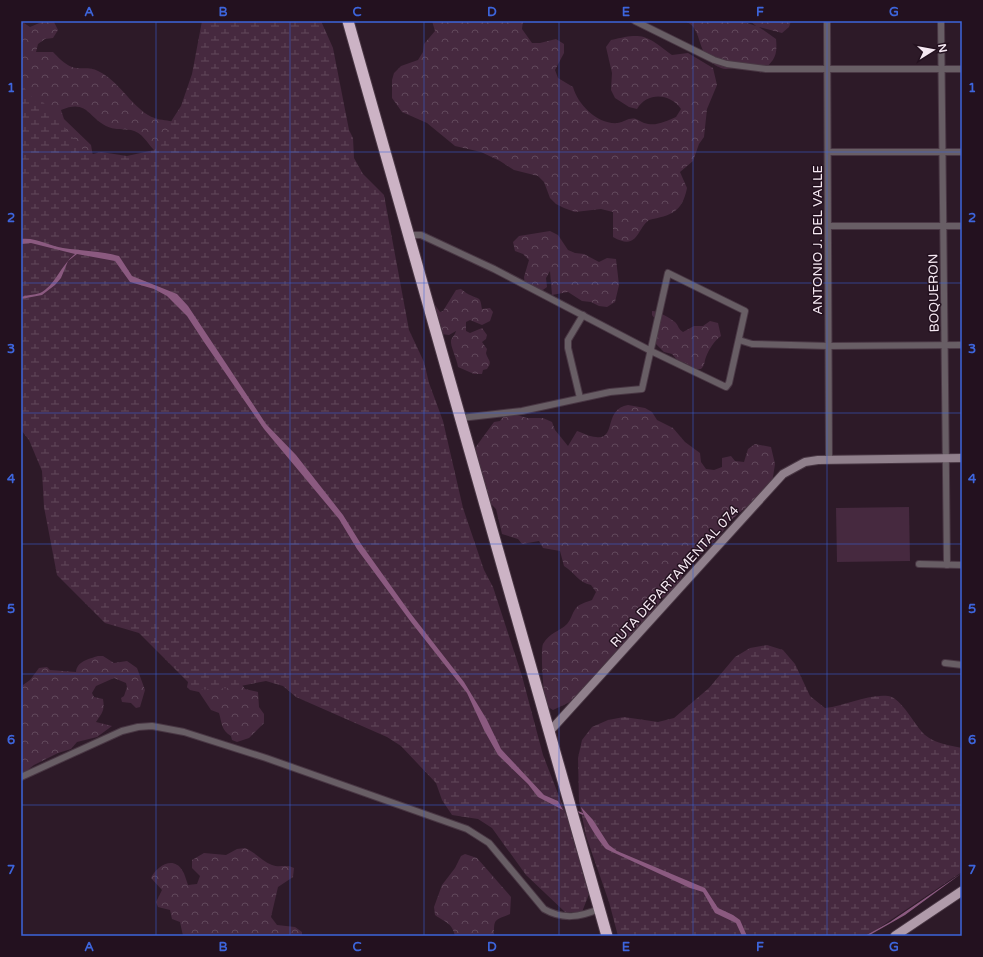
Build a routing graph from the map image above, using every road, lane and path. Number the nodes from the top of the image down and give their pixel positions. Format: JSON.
{"nodes":[{"id":1,"x":348,"y":21,"type":"edge"},
{"id":2,"x":635,"y":21,"type":"edge"},
{"id":3,"x":827,"y":21,"type":"edge"},
{"id":4,"x":941,"y":21,"type":"edge"},
{"id":5,"x":827,"y":69,"type":"junction"},
{"id":6,"x":942,"y":69,"type":"junction"},
{"id":7,"x":962,"y":69,"type":"edge"},
{"id":8,"x":828,"y":152,"type":"junction"},
{"id":9,"x":943,"y":152,"type":"junction"},
{"id":10,"x":962,"y":152,"type":"edge"},
{"id":11,"x":829,"y":226,"type":"junction"},
{"id":12,"x":944,"y":226,"type":"junction"},
{"id":13,"x":962,"y":226,"type":"edge"},
{"id":14,"x":409,"y":235,"type":"junction"},
{"id":15,"x":583,"y":315,"type":"junction"},
{"id":16,"x":739,"y":340,"type":"junction"},
{"id":17,"x":962,"y":344,"type":"edge"},
{"id":18,"x":945,"y":345,"type":"junction"},
{"id":19,"x":829,"y":346,"type":"junction"},
{"id":20,"x":651,"y":351,"type":"junction"},
{"id":21,"x":580,"y":398,"type":"junction"},
{"id":22,"x":461,"y":418,"type":"junction"},
{"id":23,"x":946,"y":458,"type":"junction"},
{"id":24,"x":962,"y":458,"type":"edge"},
{"id":25,"x":829,"y":459,"type":"junction"},
{"id":26,"x":919,"y":564,"type":"dead end"},
{"id":27,"x":948,"y":565,"type":"junction"},
{"id":28,"x":962,"y":565,"type":"edge"},
{"id":29,"x":945,"y":663,"type":"dead end"},
{"id":30,"x":962,"y":665,"type":"edge"},
{"id":31,"x":550,"y":731,"type":"junction"},
{"id":32,"x":21,"y":777,"type":"edge"},
{"id":33,"x":962,"y":892,"type":"edge"},
{"id":34,"x":599,"y":909,"type":"junction"},
{"id":35,"x":607,"y":936,"type":"edge"},
{"id":36,"x":895,"y":936,"type":"edge"}],
"edges":[{"from":1,"to":14,"type":"highway"},
{"from":2,"to":5,"type":"street"},
{"from":3,"to":5,"type":"street","name":"ANTONIO J. DEL VALLE"},
{"from":4,"to":6,"type":"street","name":"BOQUERON"},
{"from":5,"to":6,"type":"street"},
{"from":5,"to":8,"type":"street","name":"ANTONIO J. DEL VALLE"},
{"from":6,"to":7,"type":"street"},
{"from":6,"to":9,"type":"street","name":"BOQUERON"},
{"from":8,"to":9,"type":"street"},
{"from":8,"to":11,"type":"street","name":"ANTONIO J. DEL VALLE"},
{"from":9,"to":10,"type":"street"},
{"from":9,"to":12,"type":"street","name":"BOQUERON"},
{"from":11,"to":12,"type":"street"},
{"from":11,"to":19,"type":"street","name":"ANTONIO J. DEL VALLE"},
{"from":12,"to":13,"type":"street"},
{"from":12,"to":18,"type":"street","name":"BOQUERON"},
{"from":14,"to":15,"type":"street"},
{"from":14,"to":22,"type":"highway"},
{"from":15,"to":20,"type":"street"},
{"from":15,"to":21,"type":"street"},
{"from":16,"to":19,"type":"street"},
{"from":16,"to":20,"type":"street"},
{"from":16,"to":20,"type":"street"},
{"from":17,"to":18,"type":"street"},
{"from":18,"to":19,"type":"street"},
{"from":18,"to":23,"type":"street","name":"BOQUERON"},
{"from":19,"to":25,"type":"street","name":"ANTONIO J. DEL VALLE"},
{"from":20,"to":21,"type":"street"},
{"from":21,"to":22,"type":"street"},
{"from":22,"to":31,"type":"highway"},
{"from":23,"to":24,"type":"street","name":"RUTA DEPARTAMENTAL 074"},
{"from":23,"to":25,"type":"street","name":"RUTA DEPARTAMENTAL 074"},
{"from":23,"to":27,"type":"street","name":"BOQUERON"},
{"from":25,"to":31,"type":"street","name":"RUTA DEPARTAMENTAL 074"},
{"from":26,"to":27,"type":"street"},
{"from":27,"to":28,"type":"street"},
{"from":29,"to":30,"type":"street"},
{"from":31,"to":34,"type":"highway"},
{"from":32,"to":34,"type":"street"},
{"from":33,"to":36,"type":"main road"},
{"from":34,"to":35,"type":"highway"}]}
